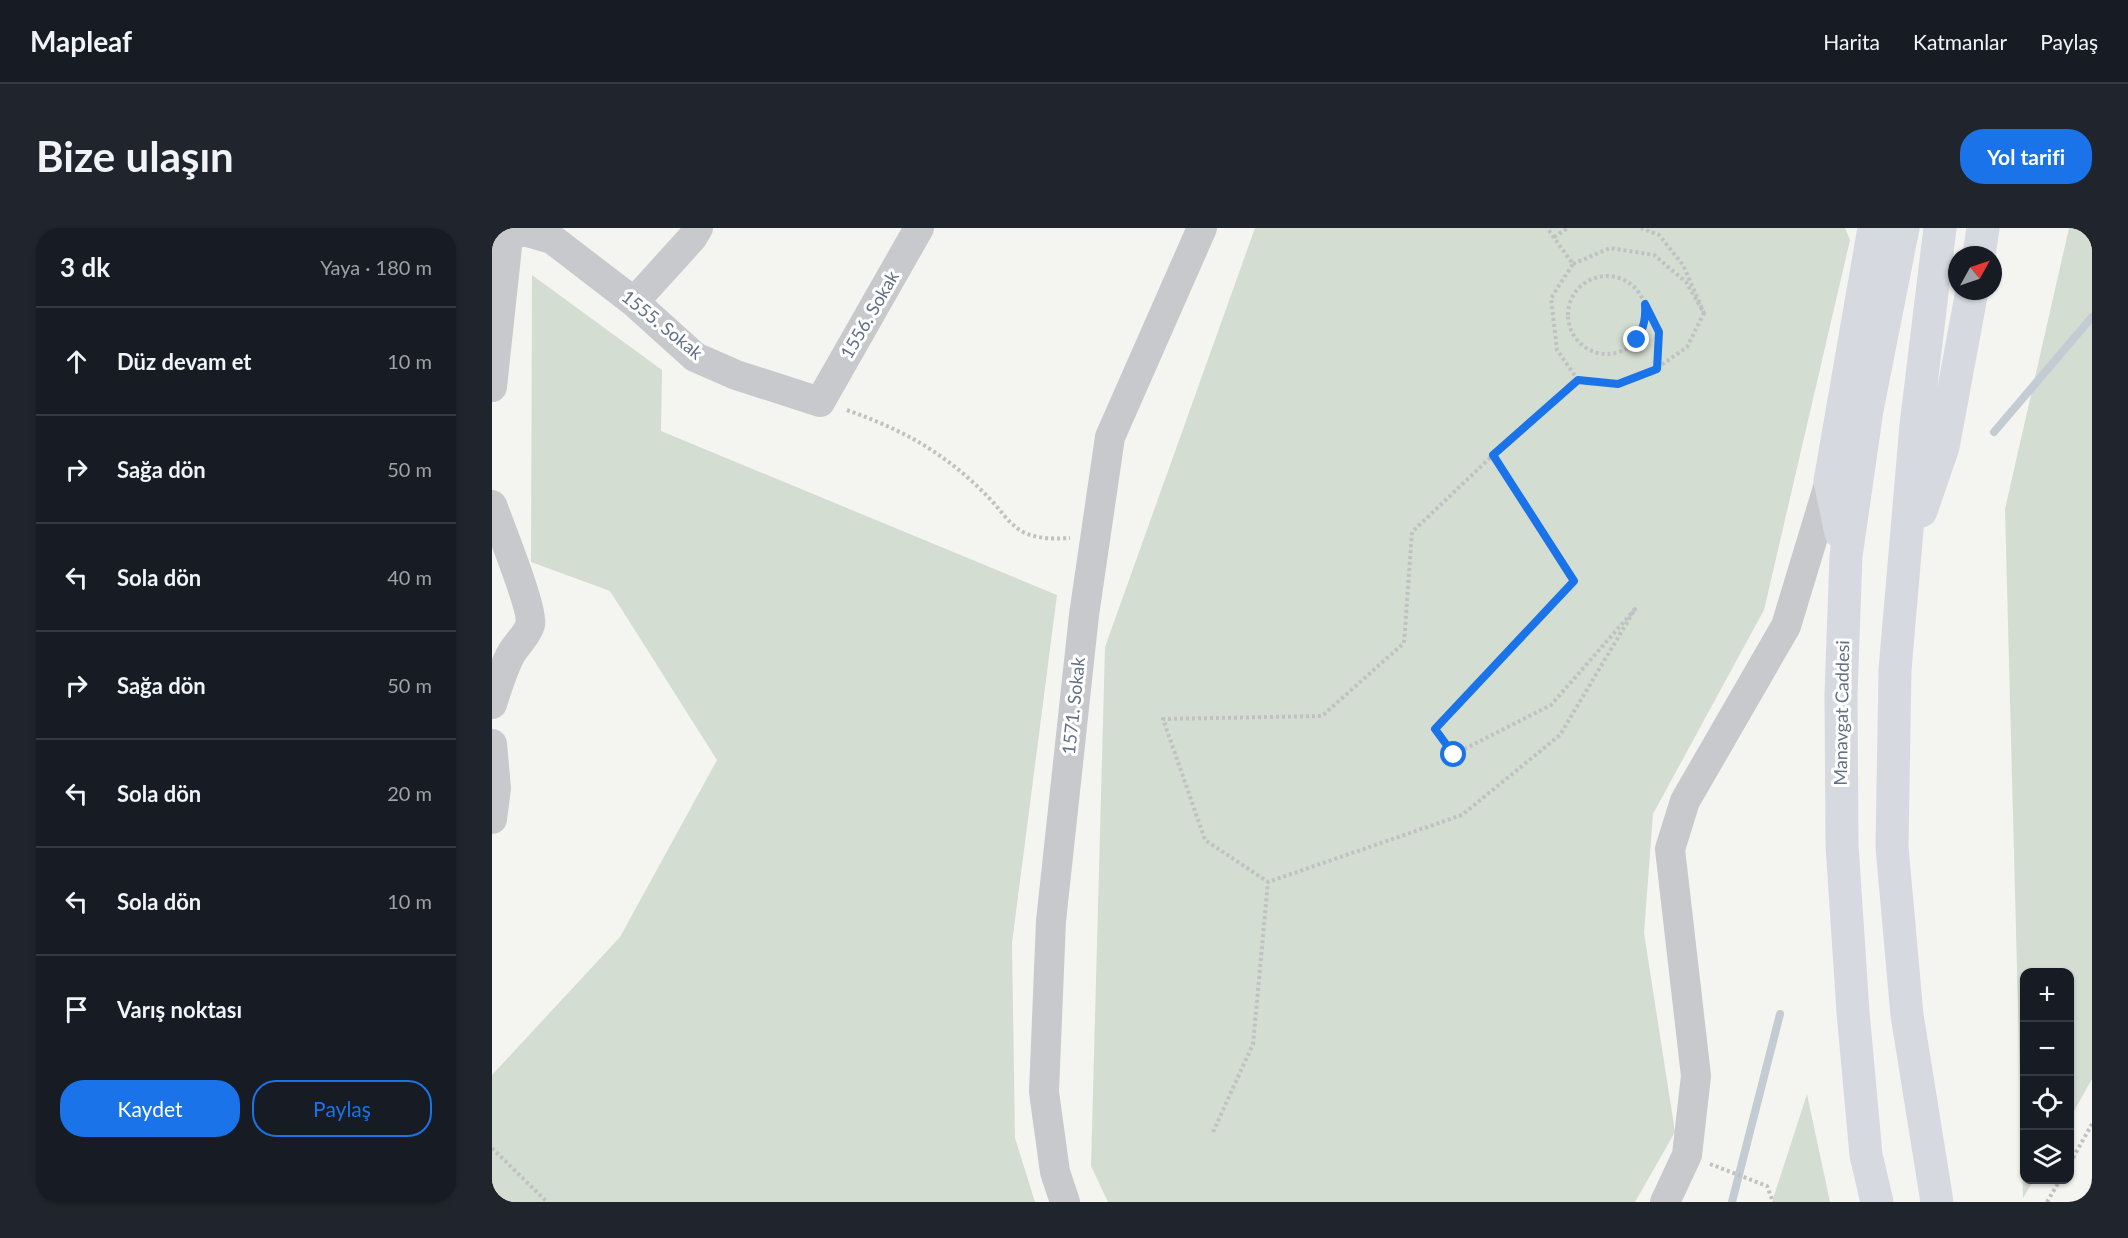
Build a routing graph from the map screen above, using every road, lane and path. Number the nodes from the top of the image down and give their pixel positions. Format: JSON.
{"nodes":[{"id":1,"x":509,"y":228,"type":"edge"},
{"id":2,"x":514,"y":228,"type":"edge"},
{"id":3,"x":698,"y":228,"type":"edge"},
{"id":4,"x":919,"y":228,"type":"edge"},
{"id":5,"x":1202,"y":228,"type":"edge"},
{"id":6,"x":1547,"y":228,"type":"edge"},
{"id":7,"x":1568,"y":228,"type":"edge"},
{"id":8,"x":1641,"y":228,"type":"edge"},
{"id":9,"x":1874,"y":228,"type":"edge"},
{"id":10,"x":1903,"y":228,"type":"edge"},
{"id":11,"x":1940,"y":228,"type":"edge"},
{"id":12,"x":1983,"y":228,"type":"edge"},
{"id":13,"x":1554,"y":237,"type":"junction"},
{"id":14,"x":1980,"y":246,"type":"edge"},
{"id":15,"x":1573,"y":264,"type":"junction"},
{"id":16,"x":1970,"y":300,"type":"edge"},
{"id":17,"x":634,"y":302,"type":"junction"},
{"id":18,"x":1645,"y":304,"type":"junction"},
{"id":19,"x":1704,"y":313,"type":"junction"},
{"id":20,"x":1657,"y":369,"type":"junction"},
{"id":21,"x":1578,"y":380,"type":"junction"},
{"id":22,"x":492,"y":387,"type":"edge"},
{"id":23,"x":820,"y":402,"type":"junction"},
{"id":24,"x":1493,"y":455,"type":"junction"},
{"id":25,"x":1830,"y":481,"type":"junction"},
{"id":26,"x":492,"y":506,"type":"edge"},
{"id":27,"x":1095,"y":536,"type":"junction"},
{"id":28,"x":1845,"y":555,"type":"junction"},
{"id":29,"x":1905,"y":555,"type":"junction"},
{"id":30,"x":492,"y":704,"type":"edge"},
{"id":31,"x":492,"y":744,"type":"edge"},
{"id":32,"x":492,"y":819,"type":"edge"},
{"id":33,"x":1269,"y":882,"type":"junction"},
{"id":34,"x":2092,"y":1124,"type":"edge"},
{"id":35,"x":1213,"y":1132,"type":"dead end"},
{"id":36,"x":492,"y":1148,"type":"edge"},
{"id":37,"x":1688,"y":1155,"type":"junction"},
{"id":38,"x":2074,"y":1156,"type":"edge"},
{"id":39,"x":2057,"y":1184,"type":"edge"},
{"id":40,"x":547,"y":1202,"type":"edge"},
{"id":41,"x":1065,"y":1202,"type":"edge"},
{"id":42,"x":1665,"y":1202,"type":"edge"},
{"id":43,"x":1773,"y":1202,"type":"edge"},
{"id":44,"x":1877,"y":1202,"type":"edge"},
{"id":45,"x":1937,"y":1202,"type":"edge"},
{"id":46,"x":2047,"y":1202,"type":"edge"}],
"edges":[{"from":1,"to":22,"type":"street"},
{"from":2,"to":17,"type":"street","name":"1555. Sokak"},
{"from":3,"to":17,"type":"street"},
{"from":4,"to":23,"type":"street","name":"1556. Sokak"},
{"from":5,"to":27,"type":"street","name":"1571. Sokak"},
{"from":6,"to":13,"type":"path"},
{"from":7,"to":13,"type":"path"},
{"from":8,"to":19,"type":"path"},
{"from":9,"to":25,"type":"highway"},
{"from":10,"to":28,"type":"highway","name":"Manavgat Caddesi"},
{"from":11,"to":29,"type":"highway"},
{"from":12,"to":14,"type":"highway"},
{"from":13,"to":15,"type":"path"},
{"from":15,"to":19,"type":"path"},
{"from":15,"to":21,"type":"path"},
{"from":16,"to":29,"type":"highway"},
{"from":17,"to":23,"type":"street","name":"1555. Sokak"},
{"from":18,"to":18,"type":"path"},
{"from":18,"to":20,"type":"path"},
{"from":19,"to":20,"type":"path"},
{"from":20,"to":21,"type":"path"},
{"from":21,"to":24,"type":"path"},
{"from":23,"to":27,"type":"path"},
{"from":24,"to":33,"type":"path"},
{"from":24,"to":33,"type":"path"},
{"from":25,"to":28,"type":"highway"},
{"from":25,"to":37,"type":"street"},
{"from":26,"to":30,"type":"street"},
{"from":27,"to":41,"type":"street","name":"1571. Sokak"},
{"from":28,"to":44,"type":"highway","name":"Manavgat Caddesi"},
{"from":29,"to":45,"type":"highway"},
{"from":31,"to":32,"type":"street"},
{"from":33,"to":35,"type":"path"},
{"from":34,"to":38,"type":"path"},
{"from":36,"to":40,"type":"path"},
{"from":37,"to":42,"type":"street"},
{"from":37,"to":43,"type":"path"},
{"from":39,"to":46,"type":"path"}]}
